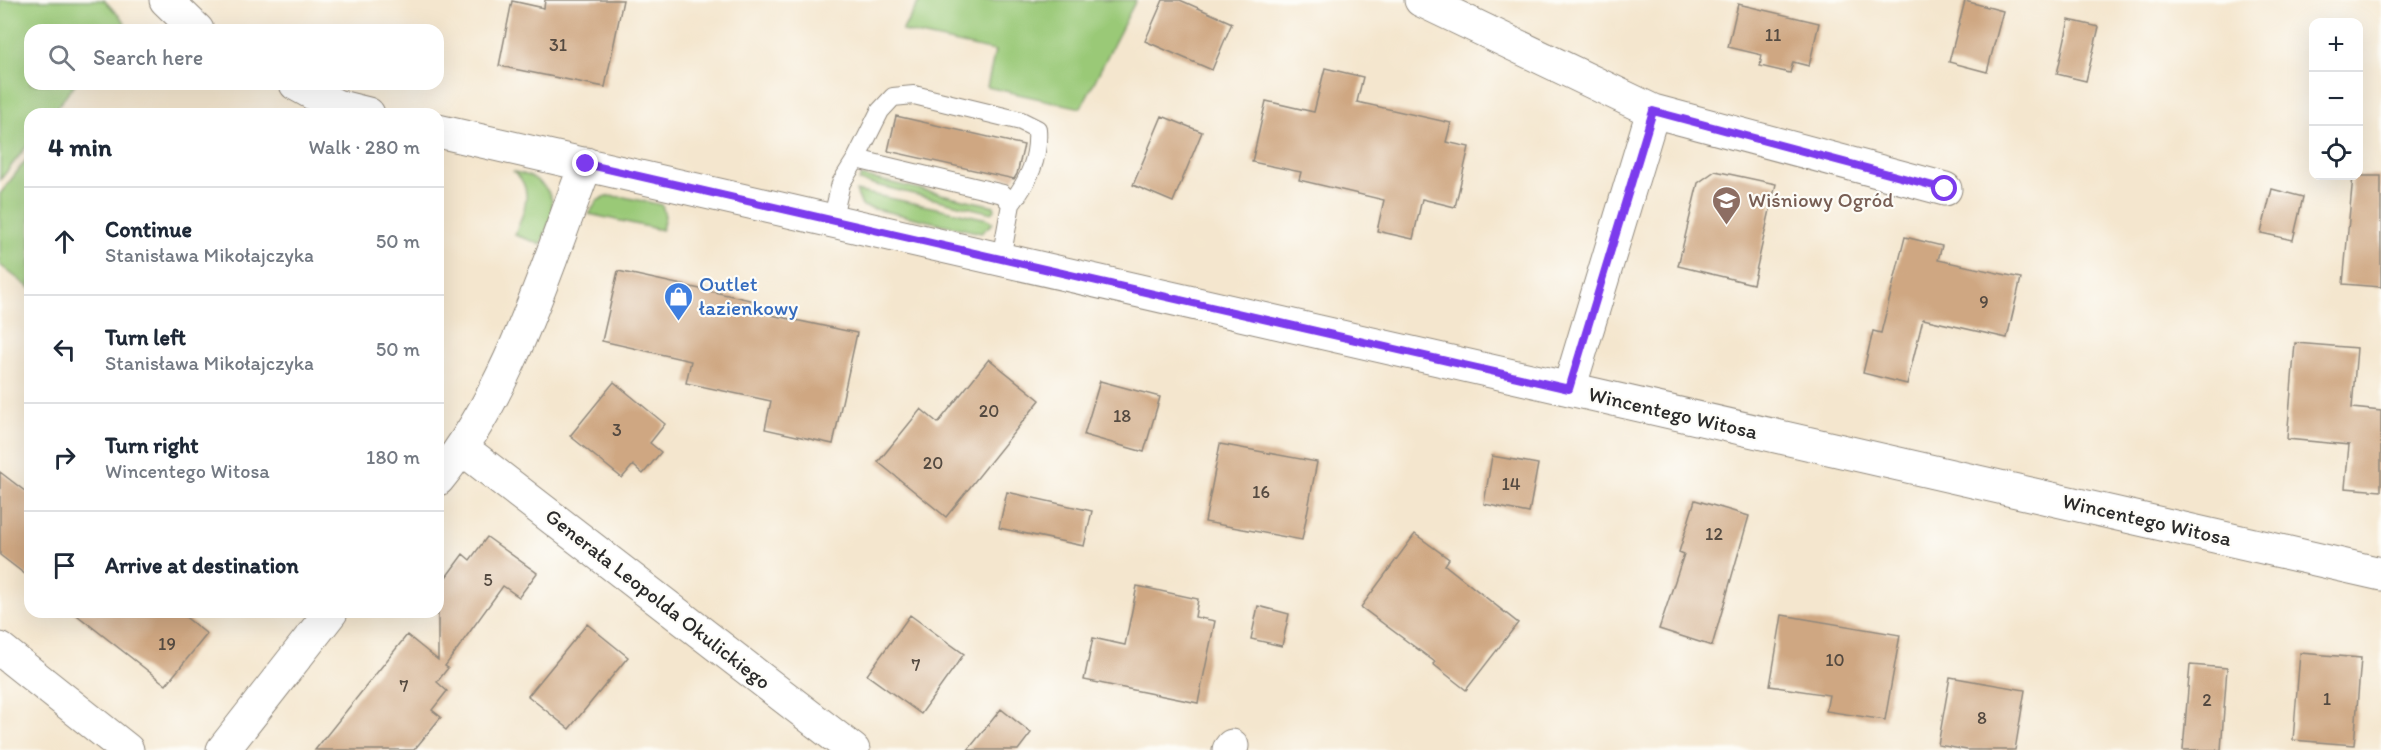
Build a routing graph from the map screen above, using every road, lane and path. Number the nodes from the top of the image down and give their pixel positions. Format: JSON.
{"nodes":[{"id":1,"x":166,"y":0,"type":"edge"},
{"id":2,"x":1421,"y":0,"type":"edge"},
{"id":3,"x":191,"y":24,"type":"edge"},
{"id":4,"x":307,"y":90,"type":"edge"},
{"id":5,"x":344,"y":108,"type":"edge"},
{"id":6,"x":1653,"y":111,"type":"junction"},
{"id":7,"x":444,"y":132,"type":"edge"},
{"id":8,"x":856,"y":159,"type":"junction"},
{"id":9,"x":586,"y":164,"type":"junction"},
{"id":10,"x":1945,"y":189,"type":"dead end"},
{"id":11,"x":1010,"y":212,"type":"junction"},
{"id":12,"x":831,"y":220,"type":"junction"},
{"id":13,"x":1001,"y":260,"type":"junction"},
{"id":14,"x":1569,"y":389,"type":"junction"},
{"id":15,"x":463,"y":448,"type":"junction"},
{"id":16,"x":444,"y":472,"type":"edge"},
{"id":17,"x":2381,"y":574,"type":"edge"},
{"id":18,"x":326,"y":618,"type":"edge"},
{"id":19,"x":0,"y":649,"type":"edge"},
{"id":20,"x":127,"y":750,"type":"edge"},
{"id":21,"x":223,"y":750,"type":"edge"},
{"id":22,"x":853,"y":750,"type":"edge"}],
"edges":[{"from":1,"to":3,"type":"street"},
{"from":2,"to":6,"type":"street"},
{"from":4,"to":5,"type":"street"},
{"from":6,"to":10,"type":"street"},
{"from":6,"to":14,"type":"street"},
{"from":7,"to":9,"type":"street","name":"Wincentego Witosa"},
{"from":8,"to":11,"type":"lane"},
{"from":8,"to":11,"type":"lane"},
{"from":8,"to":12,"type":"lane"},
{"from":9,"to":12,"type":"street","name":"Wincentego Witosa"},
{"from":9,"to":15,"type":"street"},
{"from":11,"to":13,"type":"lane"},
{"from":12,"to":13,"type":"street","name":"Wincentego Witosa"},
{"from":13,"to":14,"type":"street","name":"Wincentego Witosa"},
{"from":14,"to":17,"type":"street","name":"Wincentego Witosa"},
{"from":15,"to":16,"type":"street"},
{"from":15,"to":22,"type":"street","name":"Generała Leopolda Okulickiego"},
{"from":18,"to":21,"type":"street"},
{"from":19,"to":20,"type":"street"}]}
